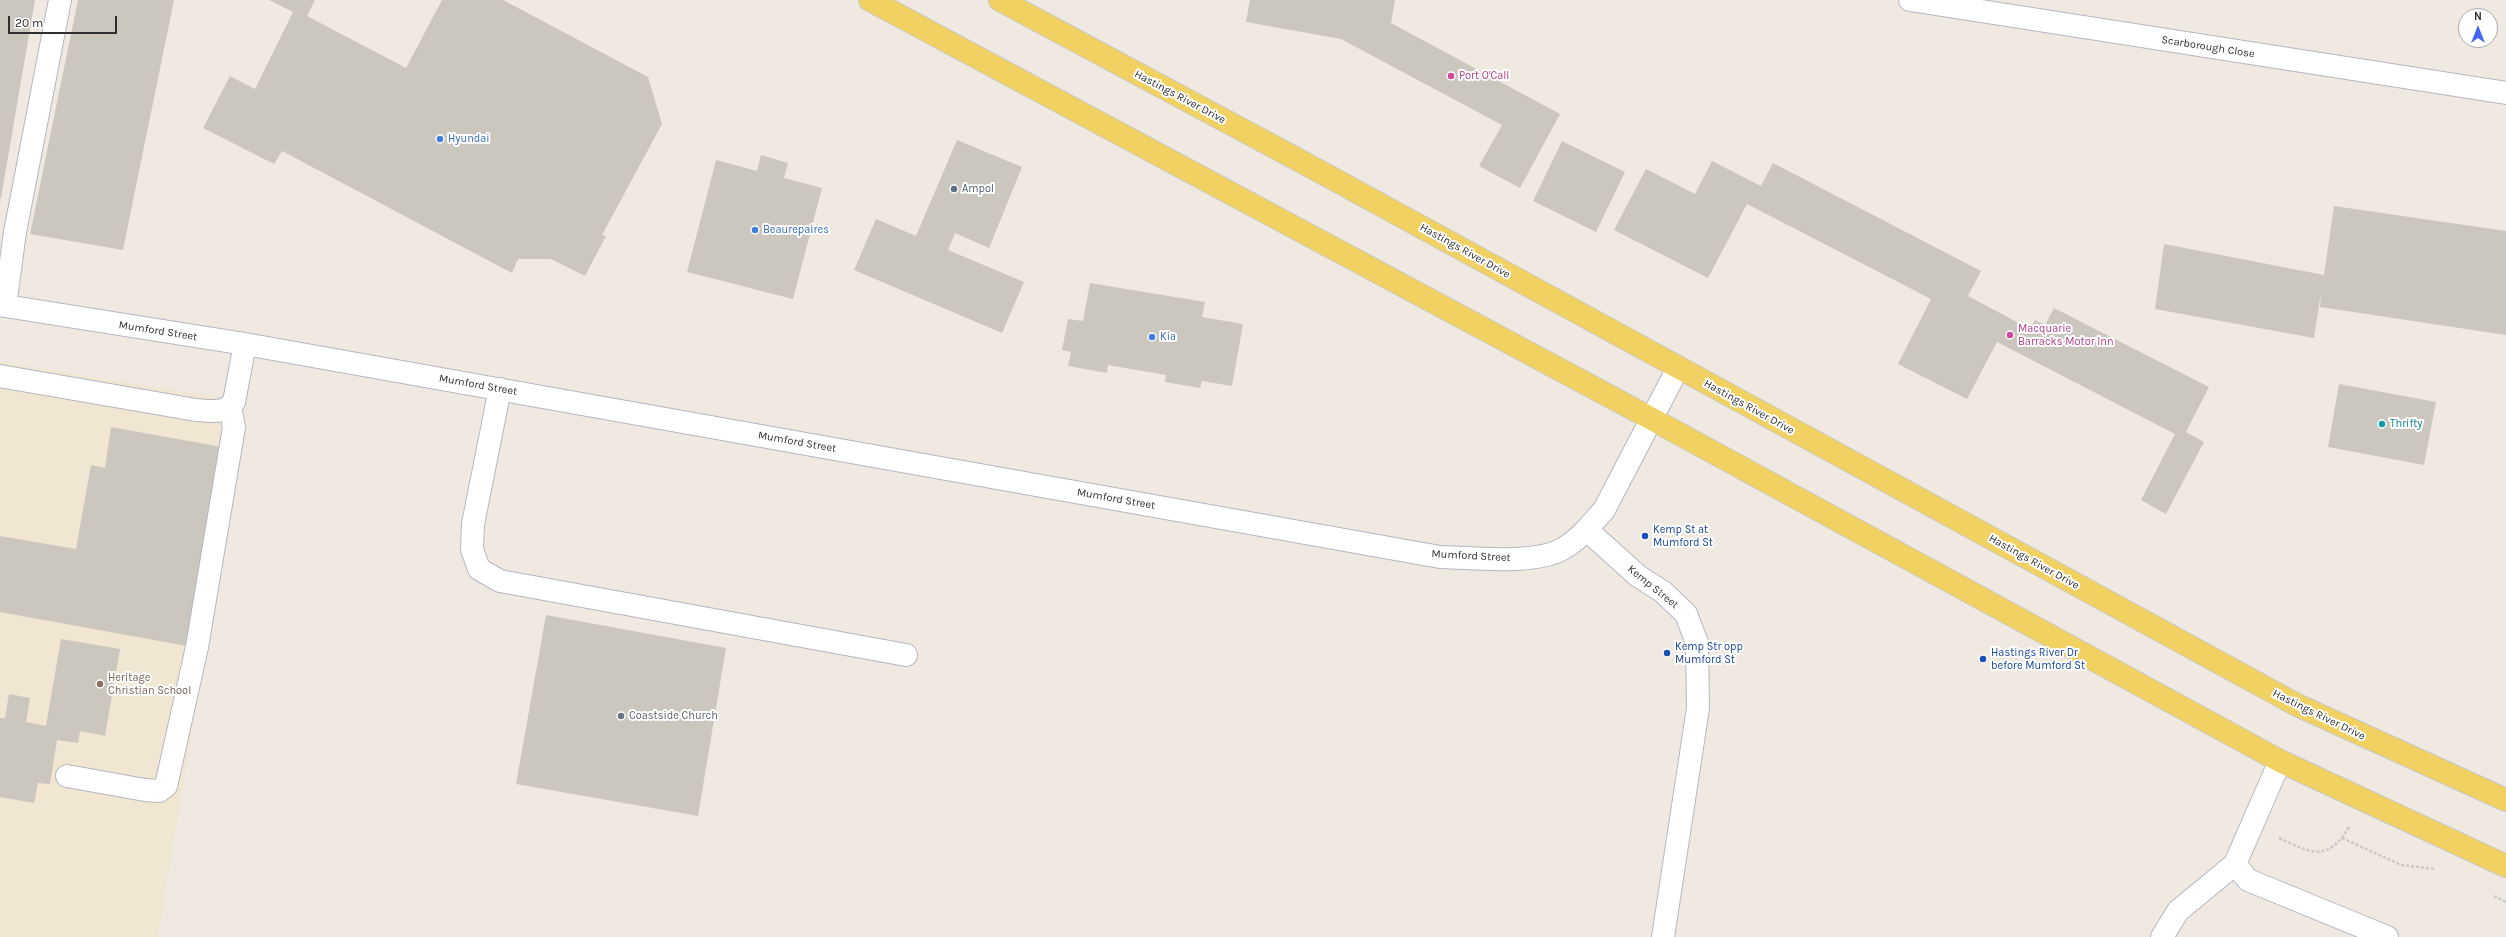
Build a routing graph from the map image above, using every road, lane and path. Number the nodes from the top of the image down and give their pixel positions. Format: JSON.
{"nodes":[{"id":1,"x":60,"y":0,"type":"edge"},
{"id":2,"x":870,"y":0,"type":"edge"},
{"id":3,"x":1000,"y":0,"type":"edge"},
{"id":4,"x":1910,"y":0,"type":"edge"},
{"id":5,"x":2506,"y":93,"type":"edge"},
{"id":6,"x":2,"y":306,"type":"edge"},
{"id":7,"x":245,"y":344,"type":"junction"},
{"id":8,"x":1678,"y":368,"type":"junction"},
{"id":9,"x":0,"y":376,"type":"edge"},
{"id":10,"x":500,"y":389,"type":"junction"},
{"id":11,"x":230,"y":407,"type":"junction"},
{"id":12,"x":1652,"y":419,"type":"junction"},
{"id":13,"x":1587,"y":530,"type":"junction"},
{"id":14,"x":906,"y":655,"type":"dead end"},
{"id":15,"x":2280,"y":761,"type":"junction"},
{"id":16,"x":67,"y":776,"type":"dead end"},
{"id":17,"x":2506,"y":800,"type":"edge"},
{"id":18,"x":2349,"y":826,"type":"dead end"},
{"id":19,"x":2272,"y":835,"type":"dead end"},
{"id":20,"x":2342,"y":838,"type":"junction"},
{"id":21,"x":2235,"y":864,"type":"junction"},
{"id":22,"x":2506,"y":866,"type":"edge"},
{"id":23,"x":2436,"y":869,"type":"dead end"},
{"id":24,"x":2363,"y":932,"type":"edge"},
{"id":25,"x":1663,"y":937,"type":"edge"},
{"id":26,"x":2162,"y":937,"type":"edge"},
{"id":27,"x":2387,"y":937,"type":"edge"}],
"edges":[{"from":1,"to":6,"type":"street"},
{"from":2,"to":12,"type":"main road"},
{"from":3,"to":8,"type":"main road","name":"Hastings River Drive"},
{"from":4,"to":5,"type":"street","name":"Scarborough Close"},
{"from":6,"to":7,"type":"street","name":"Mumford Street"},
{"from":7,"to":10,"type":"street","name":"Mumford Street"},
{"from":7,"to":11,"type":"street"},
{"from":8,"to":12,"type":"street"},
{"from":8,"to":17,"type":"main road","name":"Hastings River Drive"},
{"from":9,"to":11,"type":"street"},
{"from":10,"to":13,"type":"street","name":"Mumford Street"},
{"from":10,"to":14,"type":"street"},
{"from":11,"to":16,"type":"street"},
{"from":12,"to":13,"type":"street"},
{"from":12,"to":15,"type":"main road"},
{"from":13,"to":25,"type":"street","name":"Kemp Street"},
{"from":15,"to":21,"type":"street"},
{"from":15,"to":22,"type":"main road"},
{"from":18,"to":20,"type":"path"},
{"from":19,"to":20,"type":"path"},
{"from":20,"to":23,"type":"path"},
{"from":21,"to":24,"type":"street"},
{"from":21,"to":26,"type":"street"},
{"from":24,"to":27,"type":"street"}]}
